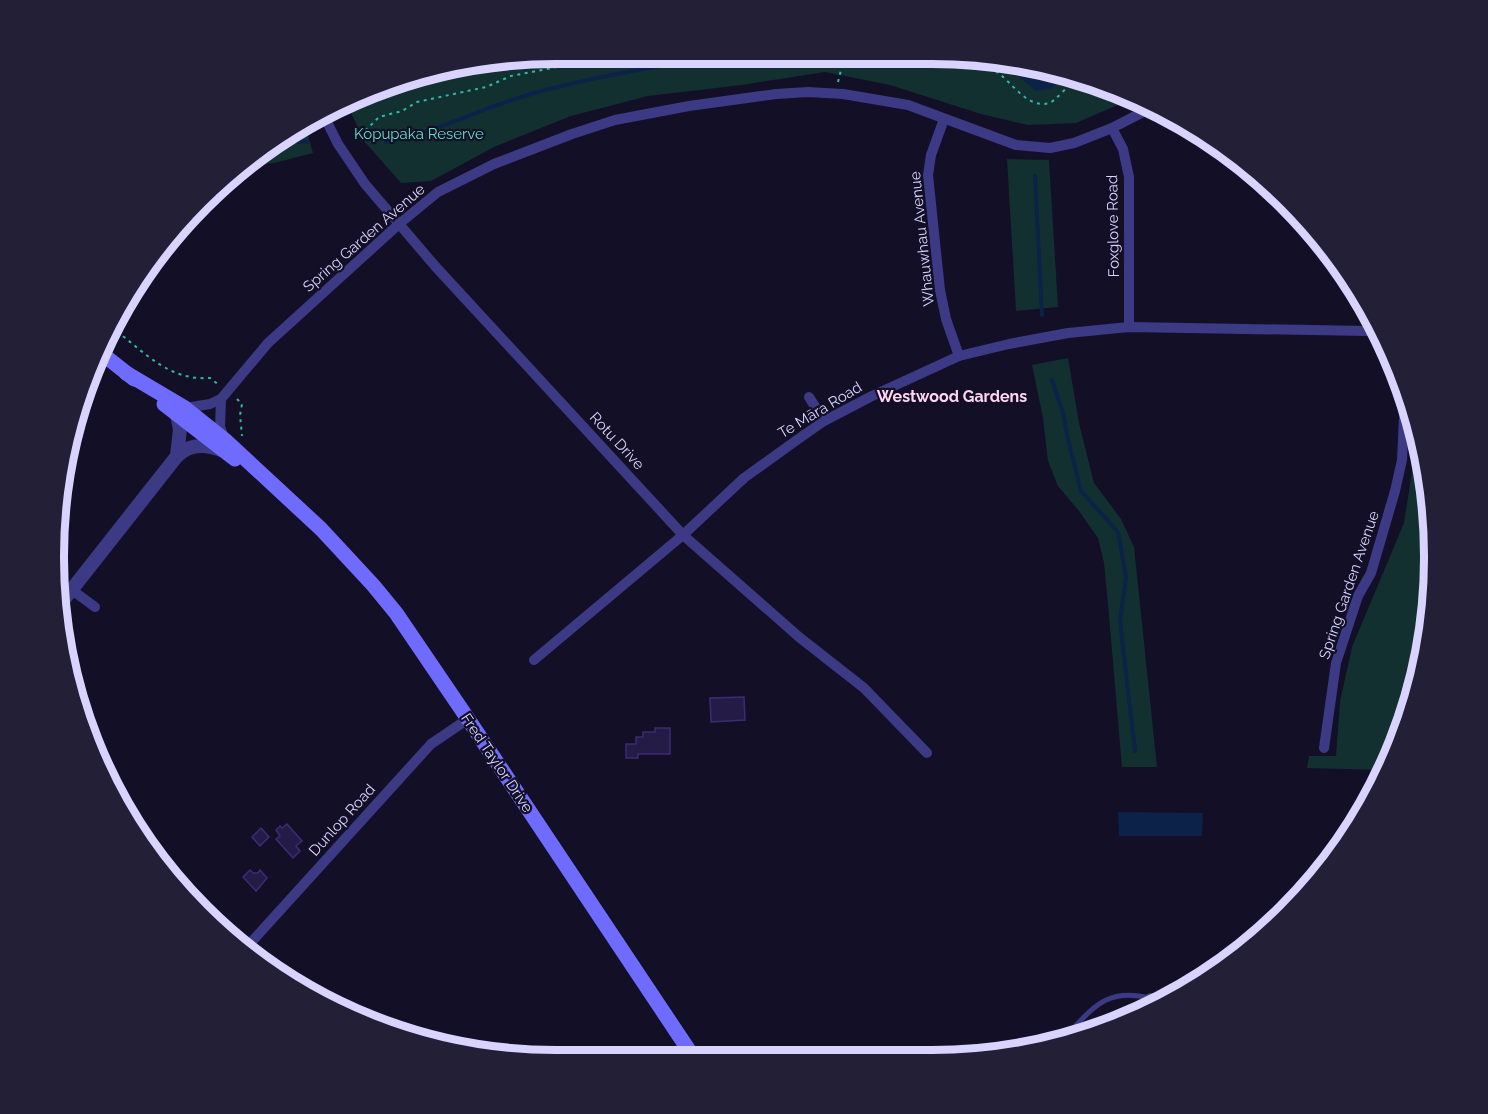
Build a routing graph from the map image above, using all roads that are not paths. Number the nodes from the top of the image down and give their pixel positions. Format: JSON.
{"nodes":[{"id":1,"x":1142,"y":112,"type":"edge"},
{"id":2,"x":944,"y":119,"type":"junction"},
{"id":3,"x":327,"y":122,"type":"edge"},
{"id":4,"x":1112,"y":128,"type":"junction"},
{"id":5,"x":399,"y":224,"type":"junction"},
{"id":6,"x":1129,"y":327,"type":"junction"},
{"id":7,"x":1368,"y":329,"type":"edge"},
{"id":8,"x":959,"y":357,"type":"junction"},
{"id":9,"x":107,"y":358,"type":"edge"},
{"id":10,"x":809,"y":397,"type":"dead end"},
{"id":11,"x":221,"y":399,"type":"junction"},
{"id":12,"x":181,"y":412,"type":"junction"},
{"id":13,"x":1404,"y":420,"type":"edge"},
{"id":14,"x":825,"y":421,"type":"junction"},
{"id":15,"x":223,"y":445,"type":"junction"},
{"id":16,"x":177,"y":456,"type":"junction"},
{"id":17,"x":683,"y":535,"type":"junction"},
{"id":18,"x":72,"y":590,"type":"junction"},
{"id":19,"x":67,"y":596,"type":"edge"},
{"id":20,"x":95,"y":607,"type":"dead end"},
{"id":21,"x":534,"y":660,"type":"dead end"},
{"id":22,"x":468,"y":719,"type":"junction"},
{"id":23,"x":1324,"y":748,"type":"dead end"},
{"id":24,"x":927,"y":753,"type":"dead end"},
{"id":25,"x":251,"y":943,"type":"edge"},
{"id":26,"x":1150,"y":999,"type":"edge"},
{"id":27,"x":1074,"y":1028,"type":"edge"},
{"id":28,"x":689,"y":1050,"type":"edge"}],
"edges":[{"from":1,"to":4,"type":"street","name":"Spring Garden Avenue"},
{"from":2,"to":4,"type":"street","name":"Spring Garden Avenue"},
{"from":2,"to":5,"type":"street","name":"Spring Garden Avenue"},
{"from":2,"to":8,"type":"street","name":"Whauwhau Avenue"},
{"from":3,"to":5,"type":"street","name":"Rotu Drive"},
{"from":4,"to":6,"type":"street","name":"Foxglove Road"},
{"from":5,"to":11,"type":"street","name":"Spring Garden Avenue"},
{"from":5,"to":17,"type":"street","name":"Rotu Drive"},
{"from":6,"to":7,"type":"street","name":"Te Māra Road"},
{"from":6,"to":8,"type":"street","name":"Te Māra Road"},
{"from":8,"to":14,"type":"street","name":"Te Māra Road"},
{"from":9,"to":12,"type":"main road","name":"Fred Taylor Drive"},
{"from":10,"to":14,"type":"street"},
{"from":11,"to":12,"type":"street"},
{"from":11,"to":15,"type":"street"},
{"from":12,"to":15,"type":"main road","name":"Fred Taylor Drive"},
{"from":12,"to":16,"type":"street"},
{"from":13,"to":23,"type":"street","name":"Spring Garden Avenue"},
{"from":14,"to":17,"type":"street","name":"Te Māra Road"},
{"from":15,"to":16,"type":"street"},
{"from":15,"to":22,"type":"main road","name":"Fred Taylor Drive"},
{"from":16,"to":18,"type":"street"},
{"from":17,"to":21,"type":"street","name":"Te Māra Road"},
{"from":17,"to":24,"type":"street","name":"Rotu Drive"},
{"from":18,"to":19,"type":"street"},
{"from":18,"to":20,"type":"street"},
{"from":22,"to":25,"type":"street","name":"Dunlop Road"},
{"from":22,"to":28,"type":"main road","name":"Fred Taylor Drive"},
{"from":26,"to":27,"type":"lane"}]}
